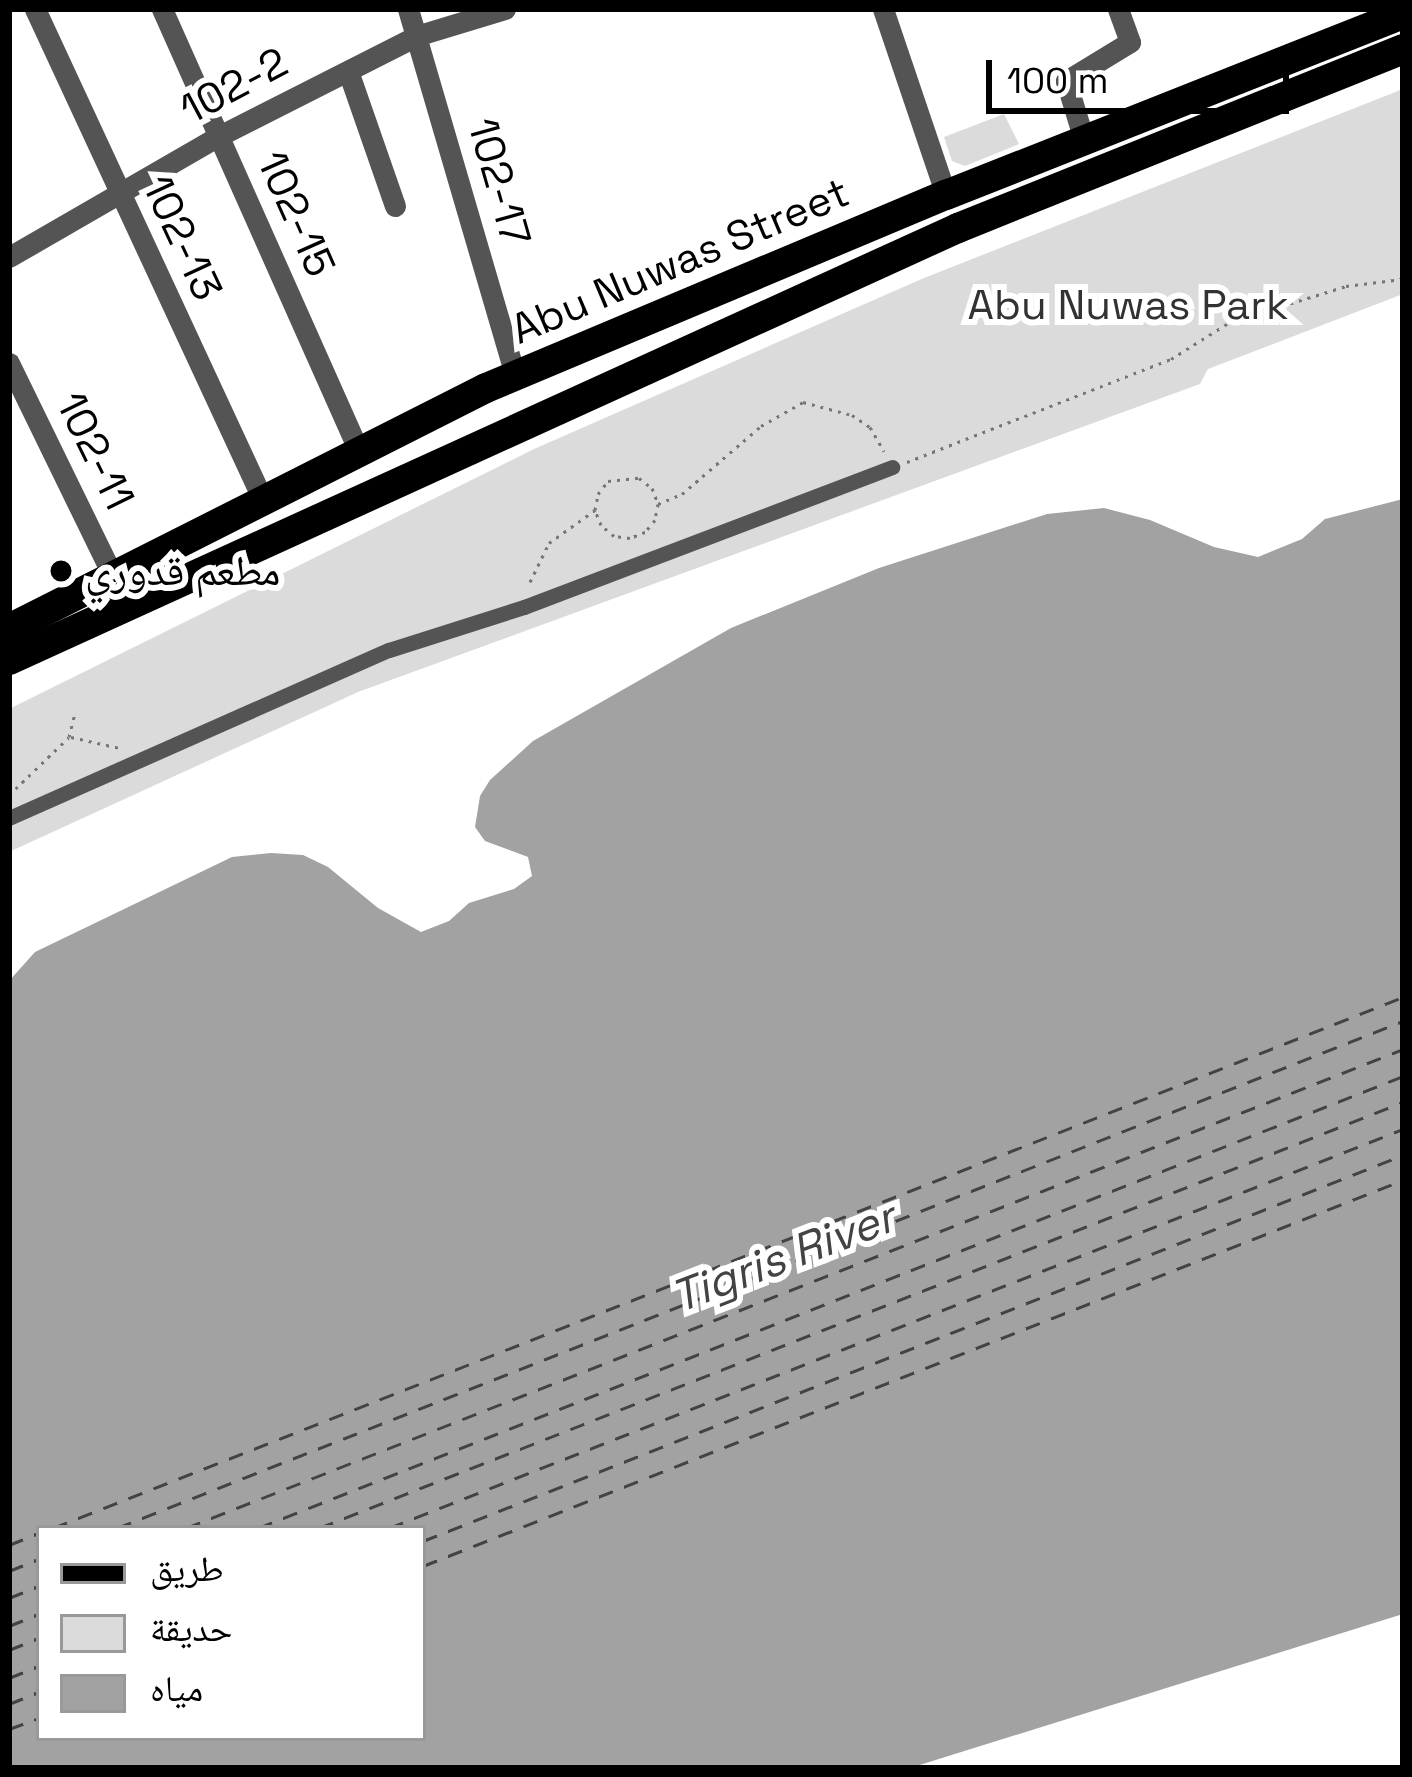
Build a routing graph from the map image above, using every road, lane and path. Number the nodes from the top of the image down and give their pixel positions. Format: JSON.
{"nodes":[{"id":1,"x":35,"y":9,"type":"edge"},
{"id":2,"x":162,"y":9,"type":"edge"},
{"id":3,"x":408,"y":9,"type":"edge"},
{"id":4,"x":505,"y":9,"type":"edge"},
{"id":5,"x":883,"y":9,"type":"edge"},
{"id":6,"x":1118,"y":9,"type":"edge"},
{"id":7,"x":1403,"y":14,"type":"edge"},
{"id":8,"x":416,"y":36,"type":"junction"},
{"id":9,"x":1403,"y":49,"type":"edge"},
{"id":10,"x":348,"y":70,"type":"junction"},
{"id":11,"x":219,"y":136,"type":"junction"},
{"id":12,"x":1084,"y":140,"type":"junction"},
{"id":13,"x":118,"y":195,"type":"junction"},
{"id":14,"x":946,"y":195,"type":"junction"},
{"id":15,"x":395,"y":206,"type":"dead end"},
{"id":16,"x":9,"y":257,"type":"edge"},
{"id":17,"x":1403,"y":279,"type":"edge"},
{"id":18,"x":9,"y":363,"type":"edge"},
{"id":19,"x":515,"y":376,"type":"junction"},
{"id":20,"x":359,"y":452,"type":"junction"},
{"id":21,"x":892,"y":467,"type":"junction"},
{"id":22,"x":262,"y":498,"type":"junction"},
{"id":23,"x":658,"y":503,"type":"junction"},
{"id":24,"x":596,"y":510,"type":"junction"},
{"id":25,"x":112,"y":574,"type":"junction"},
{"id":26,"x":524,"y":608,"type":"junction"},
{"id":27,"x":9,"y":629,"type":"edge"},
{"id":28,"x":9,"y":660,"type":"edge"},
{"id":29,"x":75,"y":713,"type":"dead end"},
{"id":30,"x":69,"y":737,"type":"junction"},
{"id":31,"x":146,"y":754,"type":"junction"},
{"id":32,"x":9,"y":795,"type":"edge"},
{"id":33,"x":9,"y":818,"type":"edge"}],
"edges":[{"from":1,"to":13,"type":"street","name":"102-13"},
{"from":2,"to":11,"type":"street","name":"102-15"},
{"from":3,"to":8,"type":"street","name":"102-17"},
{"from":4,"to":8,"type":"street","name":"102-2"},
{"from":5,"to":14,"type":"street"},
{"from":6,"to":12,"type":"street"},
{"from":7,"to":12,"type":"main road","name":"Abu Nuwas Street"},
{"from":8,"to":10,"type":"street","name":"102-2"},
{"from":8,"to":19,"type":"street","name":"102-17"},
{"from":9,"to":28,"type":"main road","name":"Abu Nuwas Street"},
{"from":10,"to":11,"type":"street","name":"102-2"},
{"from":10,"to":15,"type":"street"},
{"from":11,"to":13,"type":"street","name":"102-2"},
{"from":11,"to":20,"type":"street","name":"102-15"},
{"from":12,"to":14,"type":"main road","name":"Abu Nuwas Street"},
{"from":13,"to":16,"type":"street","name":"102-2"},
{"from":13,"to":22,"type":"street","name":"102-13"},
{"from":14,"to":19,"type":"main road","name":"Abu Nuwas Street"},
{"from":17,"to":21,"type":"path"},
{"from":18,"to":25,"type":"street","name":"102-11"},
{"from":19,"to":20,"type":"main road","name":"Abu Nuwas Street"},
{"from":20,"to":22,"type":"main road","name":"Abu Nuwas Street"},
{"from":21,"to":23,"type":"path"},
{"from":21,"to":26,"type":"street"},
{"from":22,"to":25,"type":"main road","name":"Abu Nuwas Street"},
{"from":23,"to":24,"type":"path"},
{"from":23,"to":24,"type":"path"},
{"from":24,"to":26,"type":"path"},
{"from":25,"to":27,"type":"main road","name":"Abu Nuwas Street"},
{"from":26,"to":31,"type":"street"},
{"from":29,"to":30,"type":"path"},
{"from":30,"to":31,"type":"path"},
{"from":30,"to":32,"type":"path"},
{"from":31,"to":33,"type":"street"}]}
